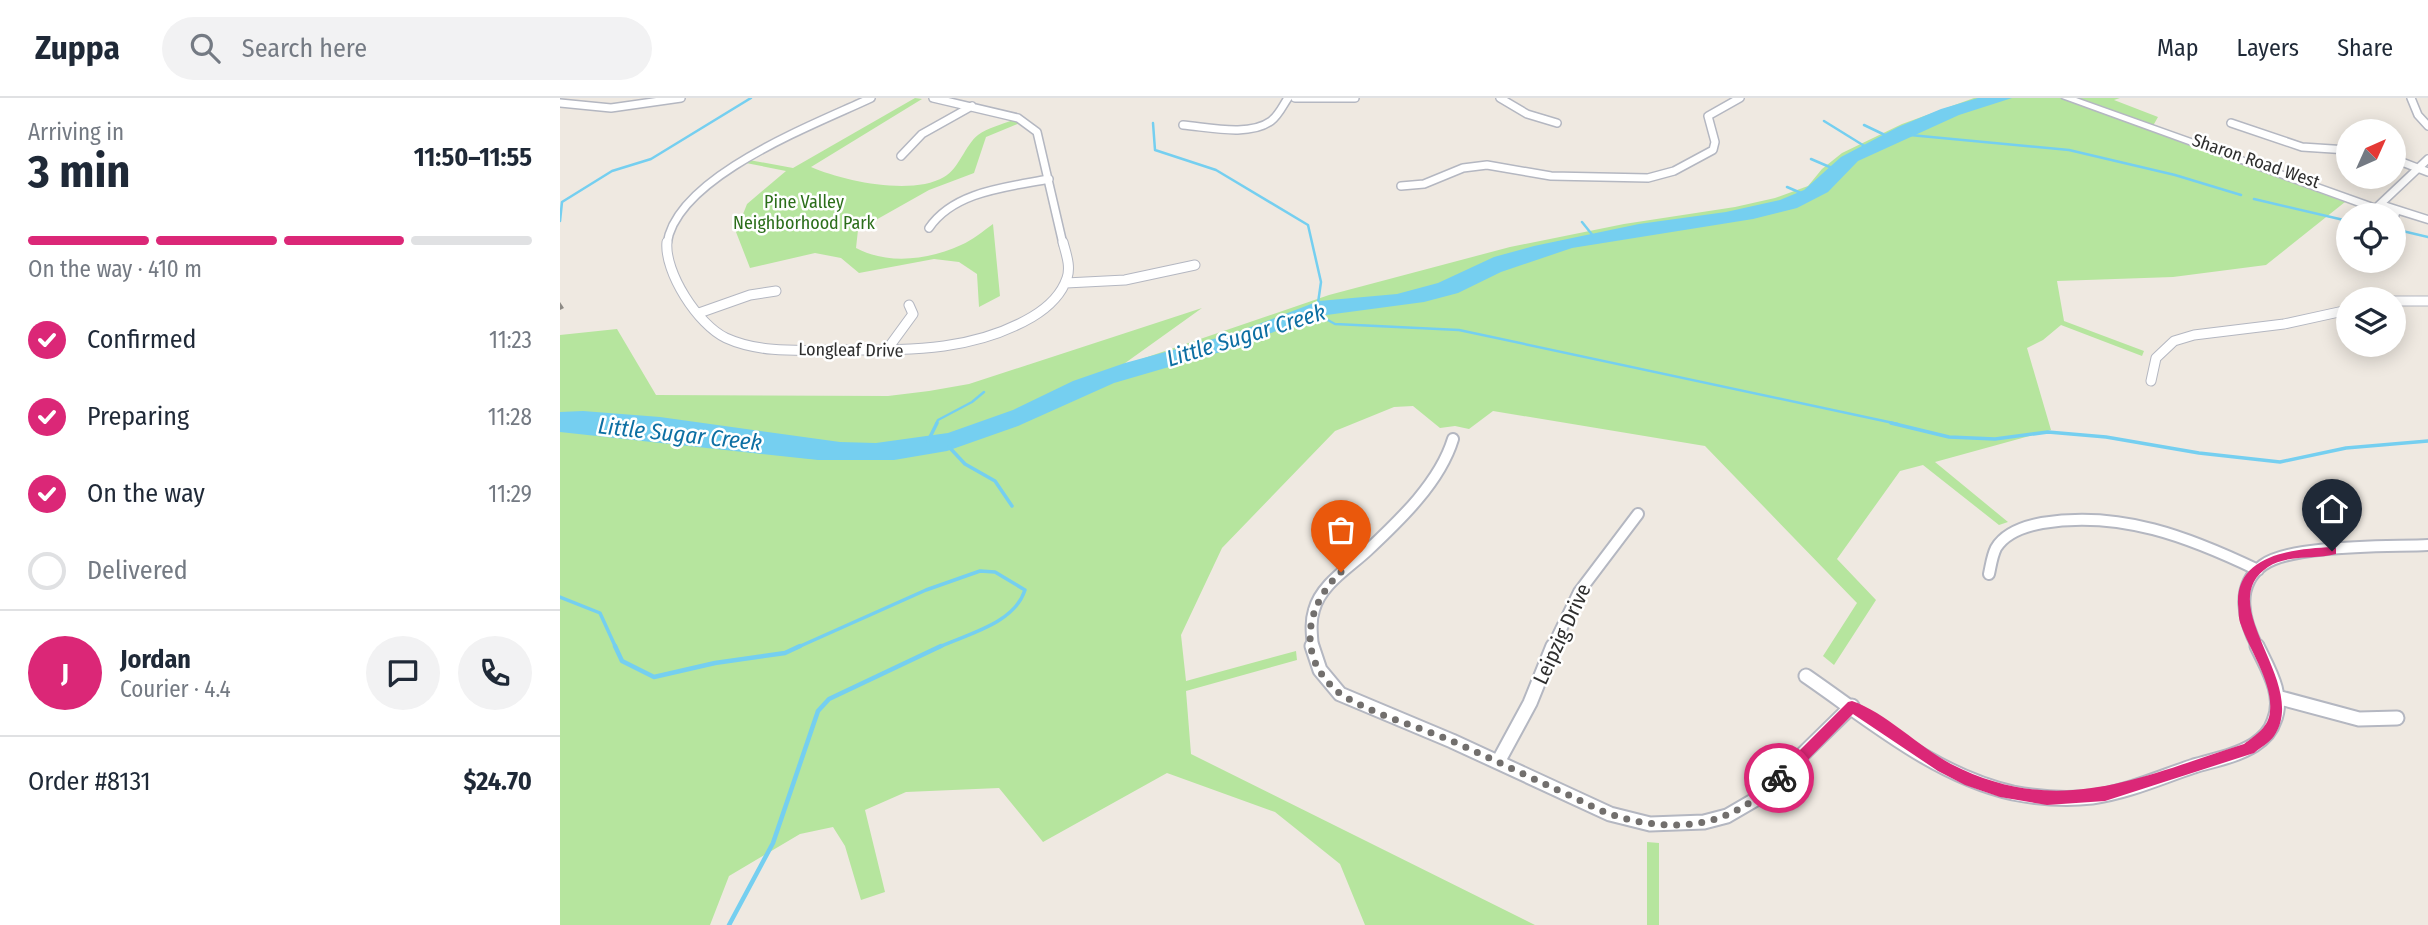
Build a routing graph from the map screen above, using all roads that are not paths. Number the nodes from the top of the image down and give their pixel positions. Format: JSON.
{"nodes":[{"id":1,"x":681,"y":98,"type":"edge"},
{"id":2,"x":871,"y":98,"type":"edge"},
{"id":3,"x":933,"y":98,"type":"edge"},
{"id":4,"x":1287,"y":98,"type":"edge"},
{"id":5,"x":1295,"y":98,"type":"edge"},
{"id":6,"x":1355,"y":98,"type":"edge"},
{"id":7,"x":1500,"y":98,"type":"edge"},
{"id":8,"x":1740,"y":98,"type":"edge"},
{"id":9,"x":2067,"y":98,"type":"edge"},
{"id":10,"x":2411,"y":98,"type":"edge"},
{"id":11,"x":560,"y":103,"type":"edge"},
{"id":12,"x":972,"y":106,"type":"junction"},
{"id":13,"x":1557,"y":123,"type":"dead end"},
{"id":14,"x":2231,"y":123,"type":"dead end"},
{"id":15,"x":1183,"y":125,"type":"dead end"},
{"id":16,"x":2428,"y":126,"type":"edge"},
{"id":17,"x":2336,"y":149,"type":"edge"},
{"id":18,"x":901,"y":156,"type":"dead end"},
{"id":19,"x":2428,"y":159,"type":"edge"},
{"id":20,"x":2406,"y":164,"type":"edge"},
{"id":21,"x":2417,"y":168,"type":"junction"},
{"id":22,"x":2428,"y":172,"type":"edge"},
{"id":23,"x":1049,"y":179,"type":"junction"},
{"id":24,"x":1401,"y":186,"type":"dead end"},
{"id":25,"x":2369,"y":203,"type":"edge"},
{"id":26,"x":2381,"y":203,"type":"edge"},
{"id":27,"x":2406,"y":214,"type":"edge"},
{"id":28,"x":2406,"y":220,"type":"edge"},
{"id":29,"x":2428,"y":220,"type":"edge"},
{"id":30,"x":929,"y":228,"type":"dead end"},
{"id":31,"x":2428,"y":228,"type":"edge"},
{"id":32,"x":1195,"y":265,"type":"dead end"},
{"id":33,"x":1066,"y":283,"type":"junction"},
{"id":34,"x":776,"y":291,"type":"dead end"},
{"id":35,"x":2406,"y":301,"type":"edge"},
{"id":36,"x":2428,"y":301,"type":"edge"},
{"id":37,"x":909,"y":304,"type":"dead end"},
{"id":38,"x":699,"y":313,"type":"junction"},
{"id":39,"x":2336,"y":313,"type":"edge"},
{"id":40,"x":886,"y":351,"type":"junction"},
{"id":41,"x":2151,"y":381,"type":"dead end"},
{"id":42,"x":1452,"y":439,"type":"dead end"},
{"id":43,"x":1638,"y":514,"type":"dead end"},
{"id":44,"x":2428,"y":545,"type":"edge"},
{"id":45,"x":2258,"y":570,"type":"junction"},
{"id":46,"x":1989,"y":574,"type":"dead end"},
{"id":47,"x":1806,"y":676,"type":"dead end"},
{"id":48,"x":2277,"y":697,"type":"junction"},
{"id":49,"x":1852,"y":706,"type":"junction"},
{"id":50,"x":2397,"y":718,"type":"dead end"},
{"id":51,"x":1498,"y":762,"type":"junction"}],
"edges":[{"from":1,"to":11,"type":"street"},
{"from":2,"to":38,"type":"street","name":"Longleaf Drive"},
{"from":3,"to":12,"type":"street"},
{"from":4,"to":15,"type":"street"},
{"from":5,"to":6,"type":"street"},
{"from":7,"to":13,"type":"street"},
{"from":8,"to":24,"type":"street"},
{"from":9,"to":25,"type":"main road","name":"Sharon Road West"},
{"from":10,"to":16,"type":"street"},
{"from":12,"to":18,"type":"street"},
{"from":12,"to":23,"type":"street"},
{"from":14,"to":17,"type":"street"},
{"from":19,"to":21,"type":"street"},
{"from":20,"to":21,"type":"street"},
{"from":21,"to":22,"type":"street"},
{"from":21,"to":26,"type":"street"},
{"from":23,"to":30,"type":"street"},
{"from":23,"to":33,"type":"street"},
{"from":27,"to":29,"type":"main road","name":"Sharon Road West"},
{"from":28,"to":31,"type":"main road","name":"Sharon Road West"},
{"from":32,"to":33,"type":"street"},
{"from":33,"to":40,"type":"street","name":"Longleaf Drive"},
{"from":34,"to":38,"type":"street"},
{"from":35,"to":36,"type":"street"},
{"from":37,"to":40,"type":"street"},
{"from":38,"to":40,"type":"street","name":"Longleaf Drive"},
{"from":39,"to":41,"type":"street"},
{"from":42,"to":51,"type":"street"},
{"from":43,"to":51,"type":"street","name":"Leipzig Drive"},
{"from":44,"to":45,"type":"street"},
{"from":45,"to":46,"type":"street"},
{"from":45,"to":48,"type":"street"},
{"from":47,"to":49,"type":"street"},
{"from":48,"to":49,"type":"street"},
{"from":48,"to":50,"type":"street"},
{"from":49,"to":51,"type":"street"}]}
